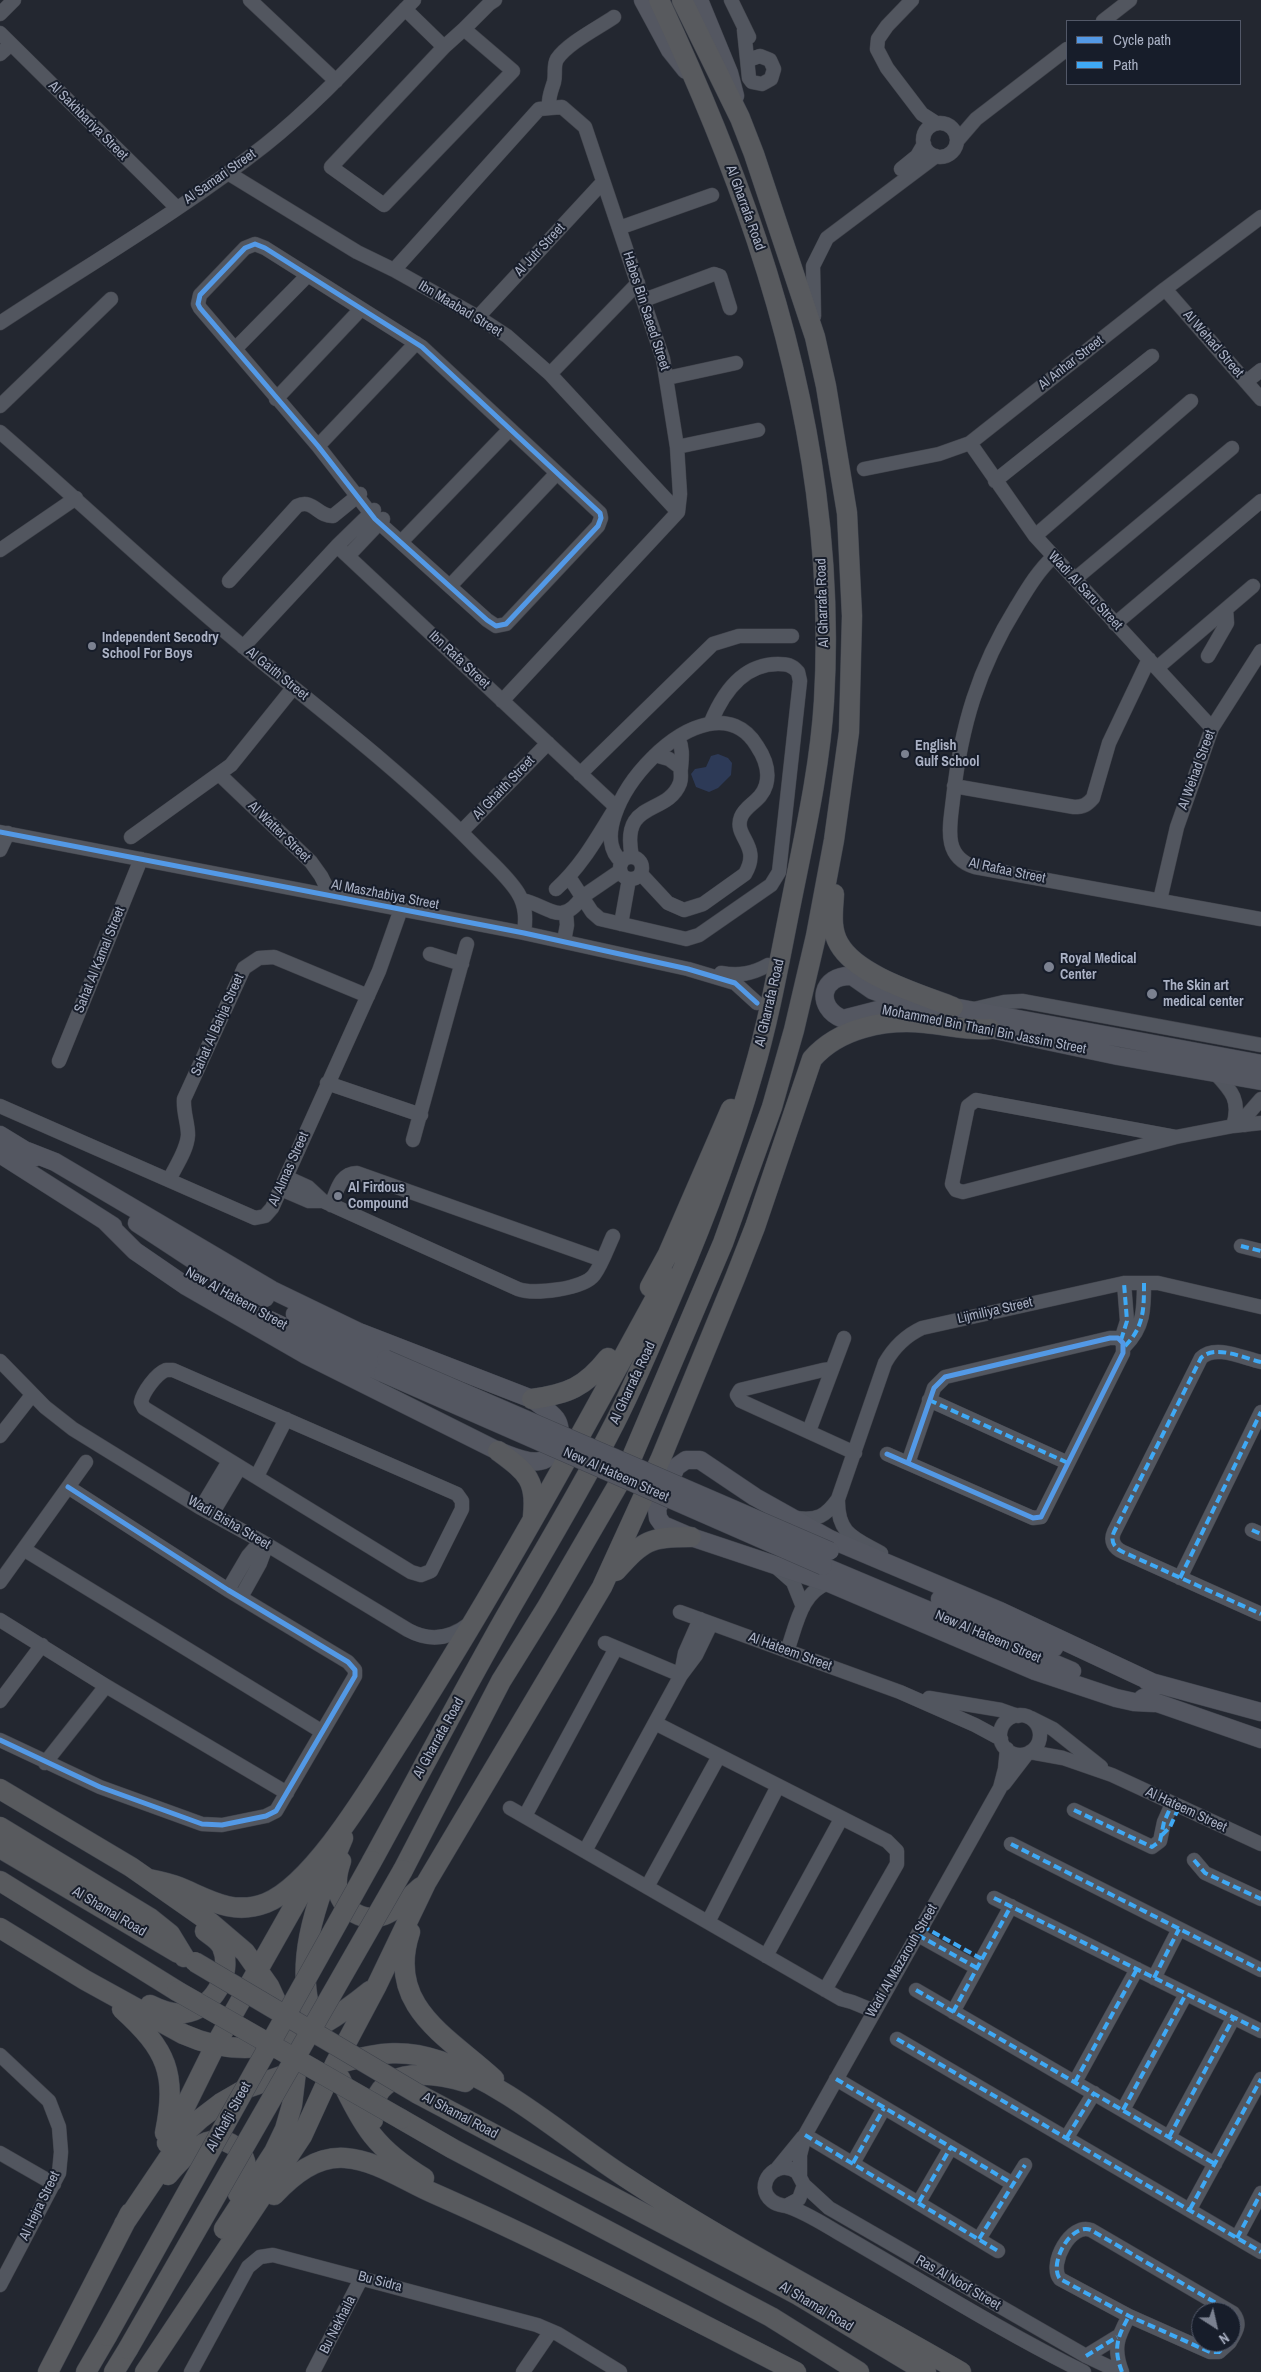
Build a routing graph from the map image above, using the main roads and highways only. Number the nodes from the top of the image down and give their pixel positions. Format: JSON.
{"nodes":[{"id":1,"x":643,"y":0,"type":"edge"},
{"id":2,"x":659,"y":0,"type":"edge"},
{"id":3,"x":682,"y":0,"type":"edge"},
{"id":4,"x":699,"y":0,"type":"edge"},
{"id":5,"x":693,"y":78,"type":"junction"},
{"id":6,"x":740,"y":118,"type":"junction"},
{"id":7,"x":834,"y":840,"type":"junction"},
{"id":8,"x":798,"y":866,"type":"junction"},
{"id":9,"x":962,"y":1009,"type":"junction"},
{"id":10,"x":990,"y":1029,"type":"junction"},
{"id":11,"x":1261,"y":1053,"type":"edge"},
{"id":12,"x":1243,"y":1061,"type":"junction"},
{"id":13,"x":1261,"y":1064,"type":"edge"},
{"id":14,"x":1261,"y":1081,"type":"edge"},
{"id":15,"x":772,"y":1107,"type":"junction"},
{"id":16,"x":0,"y":1135,"type":"edge"},
{"id":17,"x":27,"y":1151,"type":"junction"},
{"id":18,"x":0,"y":1154,"type":"edge"},
{"id":19,"x":719,"y":1183,"type":"junction"},
{"id":20,"x":105,"y":1221,"type":"junction"},
{"id":21,"x":735,"y":1278,"type":"junction"},
{"id":22,"x":608,"y":1358,"type":"junction"},
{"id":23,"x":384,"y":1366,"type":"junction"},
{"id":24,"x":532,"y":1399,"type":"junction"},
{"id":25,"x":498,"y":1451,"type":"junction"},
{"id":26,"x":546,"y":1496,"type":"junction"},
{"id":27,"x":532,"y":1521,"type":"junction"},
{"id":28,"x":691,"y":1537,"type":"junction"},
{"id":29,"x":826,"y":1558,"type":"junction"},
{"id":30,"x":602,"y":1587,"type":"junction"},
{"id":31,"x":1158,"y":1685,"type":"junction"},
{"id":32,"x":1154,"y":1703,"type":"junction"},
{"id":33,"x":1261,"y":1712,"type":"edge"},
{"id":34,"x":1261,"y":1738,"type":"edge"},
{"id":35,"x":0,"y":1789,"type":"edge"},
{"id":36,"x":354,"y":1811,"type":"junction"},
{"id":37,"x":0,"y":1827,"type":"edge"},
{"id":38,"x":0,"y":1848,"type":"edge"},
{"id":39,"x":326,"y":1848,"type":"junction"},
{"id":40,"x":372,"y":1861,"type":"joint"},
{"id":41,"x":404,"y":1870,"type":"joint"},
{"id":42,"x":149,"y":1879,"type":"junction"},
{"id":43,"x":0,"y":1881,"type":"edge"},
{"id":44,"x":426,"y":1883,"type":"junction"},
{"id":45,"x":0,"y":1928,"type":"edge"},
{"id":46,"x":190,"y":1960,"type":"junction"},
{"id":47,"x":259,"y":1969,"type":"junction"},
{"id":48,"x":85,"y":1980,"type":"junction"},
{"id":49,"x":377,"y":1985,"type":"junction"},
{"id":50,"x":316,"y":2029,"type":"junction"},
{"id":51,"x":290,"y":2041,"type":"junction"},
{"id":52,"x":216,"y":2044,"type":"junction"},
{"id":53,"x":335,"y":2064,"type":"junction"},
{"id":54,"x":296,"y":2072,"type":"junction"},
{"id":55,"x":514,"y":2099,"type":"junction"},
{"id":56,"x":160,"y":2158,"type":"junction"},
{"id":57,"x":397,"y":2160,"type":"junction"},
{"id":58,"x":494,"y":2220,"type":"junction"},
{"id":59,"x":124,"y":2224,"type":"junction"},
{"id":60,"x":224,"y":2229,"type":"junction"},
{"id":61,"x":77,"y":2314,"type":"junction"},
{"id":62,"x":158,"y":2351,"type":"junction"},
{"id":63,"x":48,"y":2372,"type":"edge"},
{"id":64,"x":86,"y":2372,"type":"edge"},
{"id":65,"x":114,"y":2372,"type":"edge"},
{"id":66,"x":145,"y":2372,"type":"edge"},
{"id":67,"x":796,"y":2372,"type":"edge"},
{"id":68,"x":860,"y":2372,"type":"edge"},
{"id":69,"x":926,"y":2372,"type":"edge"},
{"id":70,"x":961,"y":2372,"type":"edge"}],
"edges":[{"from":1,"to":5,"type":"main road","name":"Al Gharrafa Road"},
{"from":2,"to":5,"type":"highway","name":"Al Gharrafa Road"},
{"from":3,"to":6,"type":"highway","name":"Al Gharrafa Road"},
{"from":4,"to":6,"type":"main road","name":"Al Gharrafa Road"},
{"from":5,"to":8,"type":"highway","name":"Al Gharrafa Road"},
{"from":6,"to":7,"type":"highway","name":"Al Gharrafa Road"},
{"from":7,"to":9,"type":"highway"},
{"from":7,"to":15,"type":"highway","name":"Al Gharrafa Road"},
{"from":8,"to":19,"type":"highway","name":"Al Gharrafa Road"},
{"from":8,"to":22,"type":"highway"},
{"from":9,"to":10,"type":"main road","name":"Mohammed Bin Thani Bin Jassim Street"},
{"from":9,"to":12,"type":"main road","name":"Mohammed Bin Thani Bin Jassim Street"},
{"from":10,"to":14,"type":"main road","name":"Mohammed Bin Thani Bin Jassim Street"},
{"from":10,"to":21,"type":"highway"},
{"from":11,"to":12,"type":"main road"},
{"from":12,"to":13,"type":"main road","name":"Mohammed Bin Thani Bin Jassim Street"},
{"from":15,"to":21,"type":"highway"},
{"from":15,"to":41,"type":"highway","name":"Al Gharrafa Road"},
{"from":16,"to":17,"type":"main road","name":"New Al Hateem Street"},
{"from":17,"to":23,"type":"main road","name":"New Al Hateem Street"},
{"from":17,"to":24,"type":"main road"},
{"from":18,"to":20,"type":"main road","name":"New Al Hateem Street"},
{"from":19,"to":26,"type":"highway"},
{"from":19,"to":40,"type":"highway","name":"Al Gharrafa Road"},
{"from":20,"to":23,"type":"main road","name":"New Al Hateem Street"},
{"from":20,"to":25,"type":"main road"},
{"from":21,"to":30,"type":"highway"},
{"from":22,"to":24,"type":"highway"},
{"from":22,"to":26,"type":"highway"},
{"from":23,"to":29,"type":"main road","name":"New Al Hateem Street","bridge":true},
{"from":24,"to":25,"type":"main road"},
{"from":25,"to":27,"type":"highway"},
{"from":26,"to":27,"type":"highway"},
{"from":27,"to":36,"type":"highway"},
{"from":28,"to":30,"type":"highway"},
{"from":28,"to":31,"type":"main road"},
{"from":28,"to":32,"type":"main road"},
{"from":29,"to":31,"type":"main road","name":"New Al Hateem Street"},
{"from":29,"to":32,"type":"main road","name":"New Al Hateem Street"},
{"from":30,"to":44,"type":"highway"},
{"from":31,"to":33,"type":"main road","name":"New Al Hateem Street"},
{"from":32,"to":34,"type":"main road","name":"New Al Hateem Street"},
{"from":35,"to":42,"type":"highway"},
{"from":36,"to":39,"type":"highway"},
{"from":36,"to":44,"type":"highway"},
{"from":36,"to":50,"type":"highway"},
{"from":37,"to":46,"type":"highway"},
{"from":38,"to":46,"type":"highway","name":"Al Shamal Road"},
{"from":39,"to":42,"type":"highway"},
{"from":39,"to":47,"type":"highway"},
{"from":40,"to":64,"type":"highway","name":"Al Khafji Street","bridge":true},
{"from":41,"to":65,"type":"highway","name":"Al Khafji Street","bridge":true},
{"from":42,"to":47,"type":"highway"},
{"from":42,"to":48,"type":"highway"},
{"from":43,"to":68,"type":"highway","bridge":true},
{"from":44,"to":49,"type":"highway"},
{"from":44,"to":55,"type":"highway"},
{"from":45,"to":48,"type":"highway"},
{"from":46,"to":69,"type":"highway","name":"Al Shamal Road","bridge":true},
{"from":47,"to":51,"type":"highway"},
{"from":47,"to":52,"type":"highway"},
{"from":48,"to":52,"type":"highway"},
{"from":48,"to":56,"type":"highway"},
{"from":49,"to":50,"type":"highway"},
{"from":49,"to":53,"type":"highway"},
{"from":50,"to":51,"type":"highway"},
{"from":50,"to":53,"type":"highway"},
{"from":51,"to":52,"type":"highway"},
{"from":51,"to":54,"type":"highway"},
{"from":52,"to":56,"type":"highway"},
{"from":53,"to":54,"type":"highway"},
{"from":53,"to":55,"type":"highway"},
{"from":53,"to":57,"type":"highway"},
{"from":53,"to":62,"type":"highway"},
{"from":54,"to":59,"type":"highway"},
{"from":54,"to":60,"type":"highway"},
{"from":55,"to":57,"type":"highway"},
{"from":55,"to":70,"type":"highway"},
{"from":56,"to":59,"type":"highway"},
{"from":57,"to":58,"type":"highway"},
{"from":58,"to":62,"type":"highway"},
{"from":58,"to":67,"type":"highway"},
{"from":59,"to":61,"type":"highway"},
{"from":60,"to":61,"type":"highway"},
{"from":60,"to":62,"type":"highway"},
{"from":61,"to":63,"type":"highway"},
{"from":62,"to":66,"type":"highway"}]}
